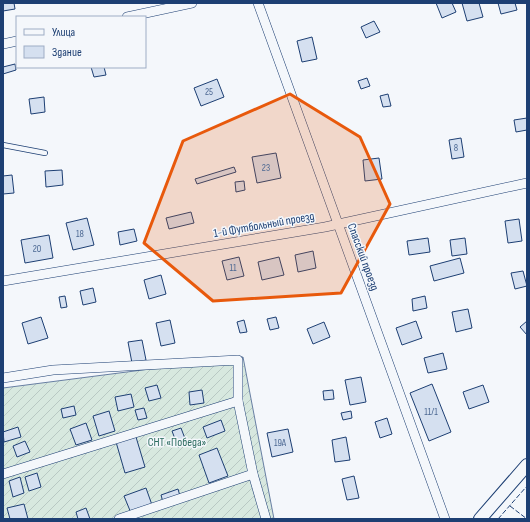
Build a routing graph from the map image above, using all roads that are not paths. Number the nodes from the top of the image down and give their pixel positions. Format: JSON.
{"nodes":[{"id":1,"x":192,"y":3,"type":"edge"},
{"id":2,"x":258,"y":3,"type":"edge"},
{"id":3,"x":132,"y":16,"type":"edge"},
{"id":4,"x":16,"y":41,"type":"edge"},
{"id":5,"x":3,"y":44,"type":"edge"},
{"id":6,"x":3,"y":145,"type":"edge"},
{"id":7,"x":45,"y":153,"type":"dead end"},
{"id":8,"x":527,"y":183,"type":"edge"},
{"id":9,"x":339,"y":224,"type":"junction"},
{"id":10,"x":3,"y":281,"type":"edge"},
{"id":11,"x":3,"y":378,"type":"edge"},
{"id":12,"x":238,"y":401,"type":"junction"},
{"id":13,"x":527,"y":465,"type":"edge"},
{"id":14,"x":3,"y":474,"type":"edge"},
{"id":15,"x":253,"y":474,"type":"junction"},
{"id":16,"x":119,"y":519,"type":"edge"},
{"id":17,"x":266,"y":519,"type":"edge"},
{"id":18,"x":445,"y":519,"type":"edge"},
{"id":19,"x":480,"y":519,"type":"edge"}],
"edges":[{"from":1,"to":3,"type":"street"},
{"from":2,"to":9,"type":"street","name":"Спасский проезд"},
{"from":4,"to":5,"type":"street"},
{"from":6,"to":7,"type":"lane"},
{"from":8,"to":9,"type":"street","name":"1-й Футбольный проезд"},
{"from":9,"to":10,"type":"street","name":"1-й Футбольный проезд"},
{"from":9,"to":18,"type":"street","name":"Спасский проезд"},
{"from":11,"to":12,"type":"street"},
{"from":12,"to":14,"type":"street"},
{"from":12,"to":15,"type":"street"},
{"from":13,"to":19,"type":"street"},
{"from":15,"to":16,"type":"street"},
{"from":15,"to":17,"type":"street"}]}
